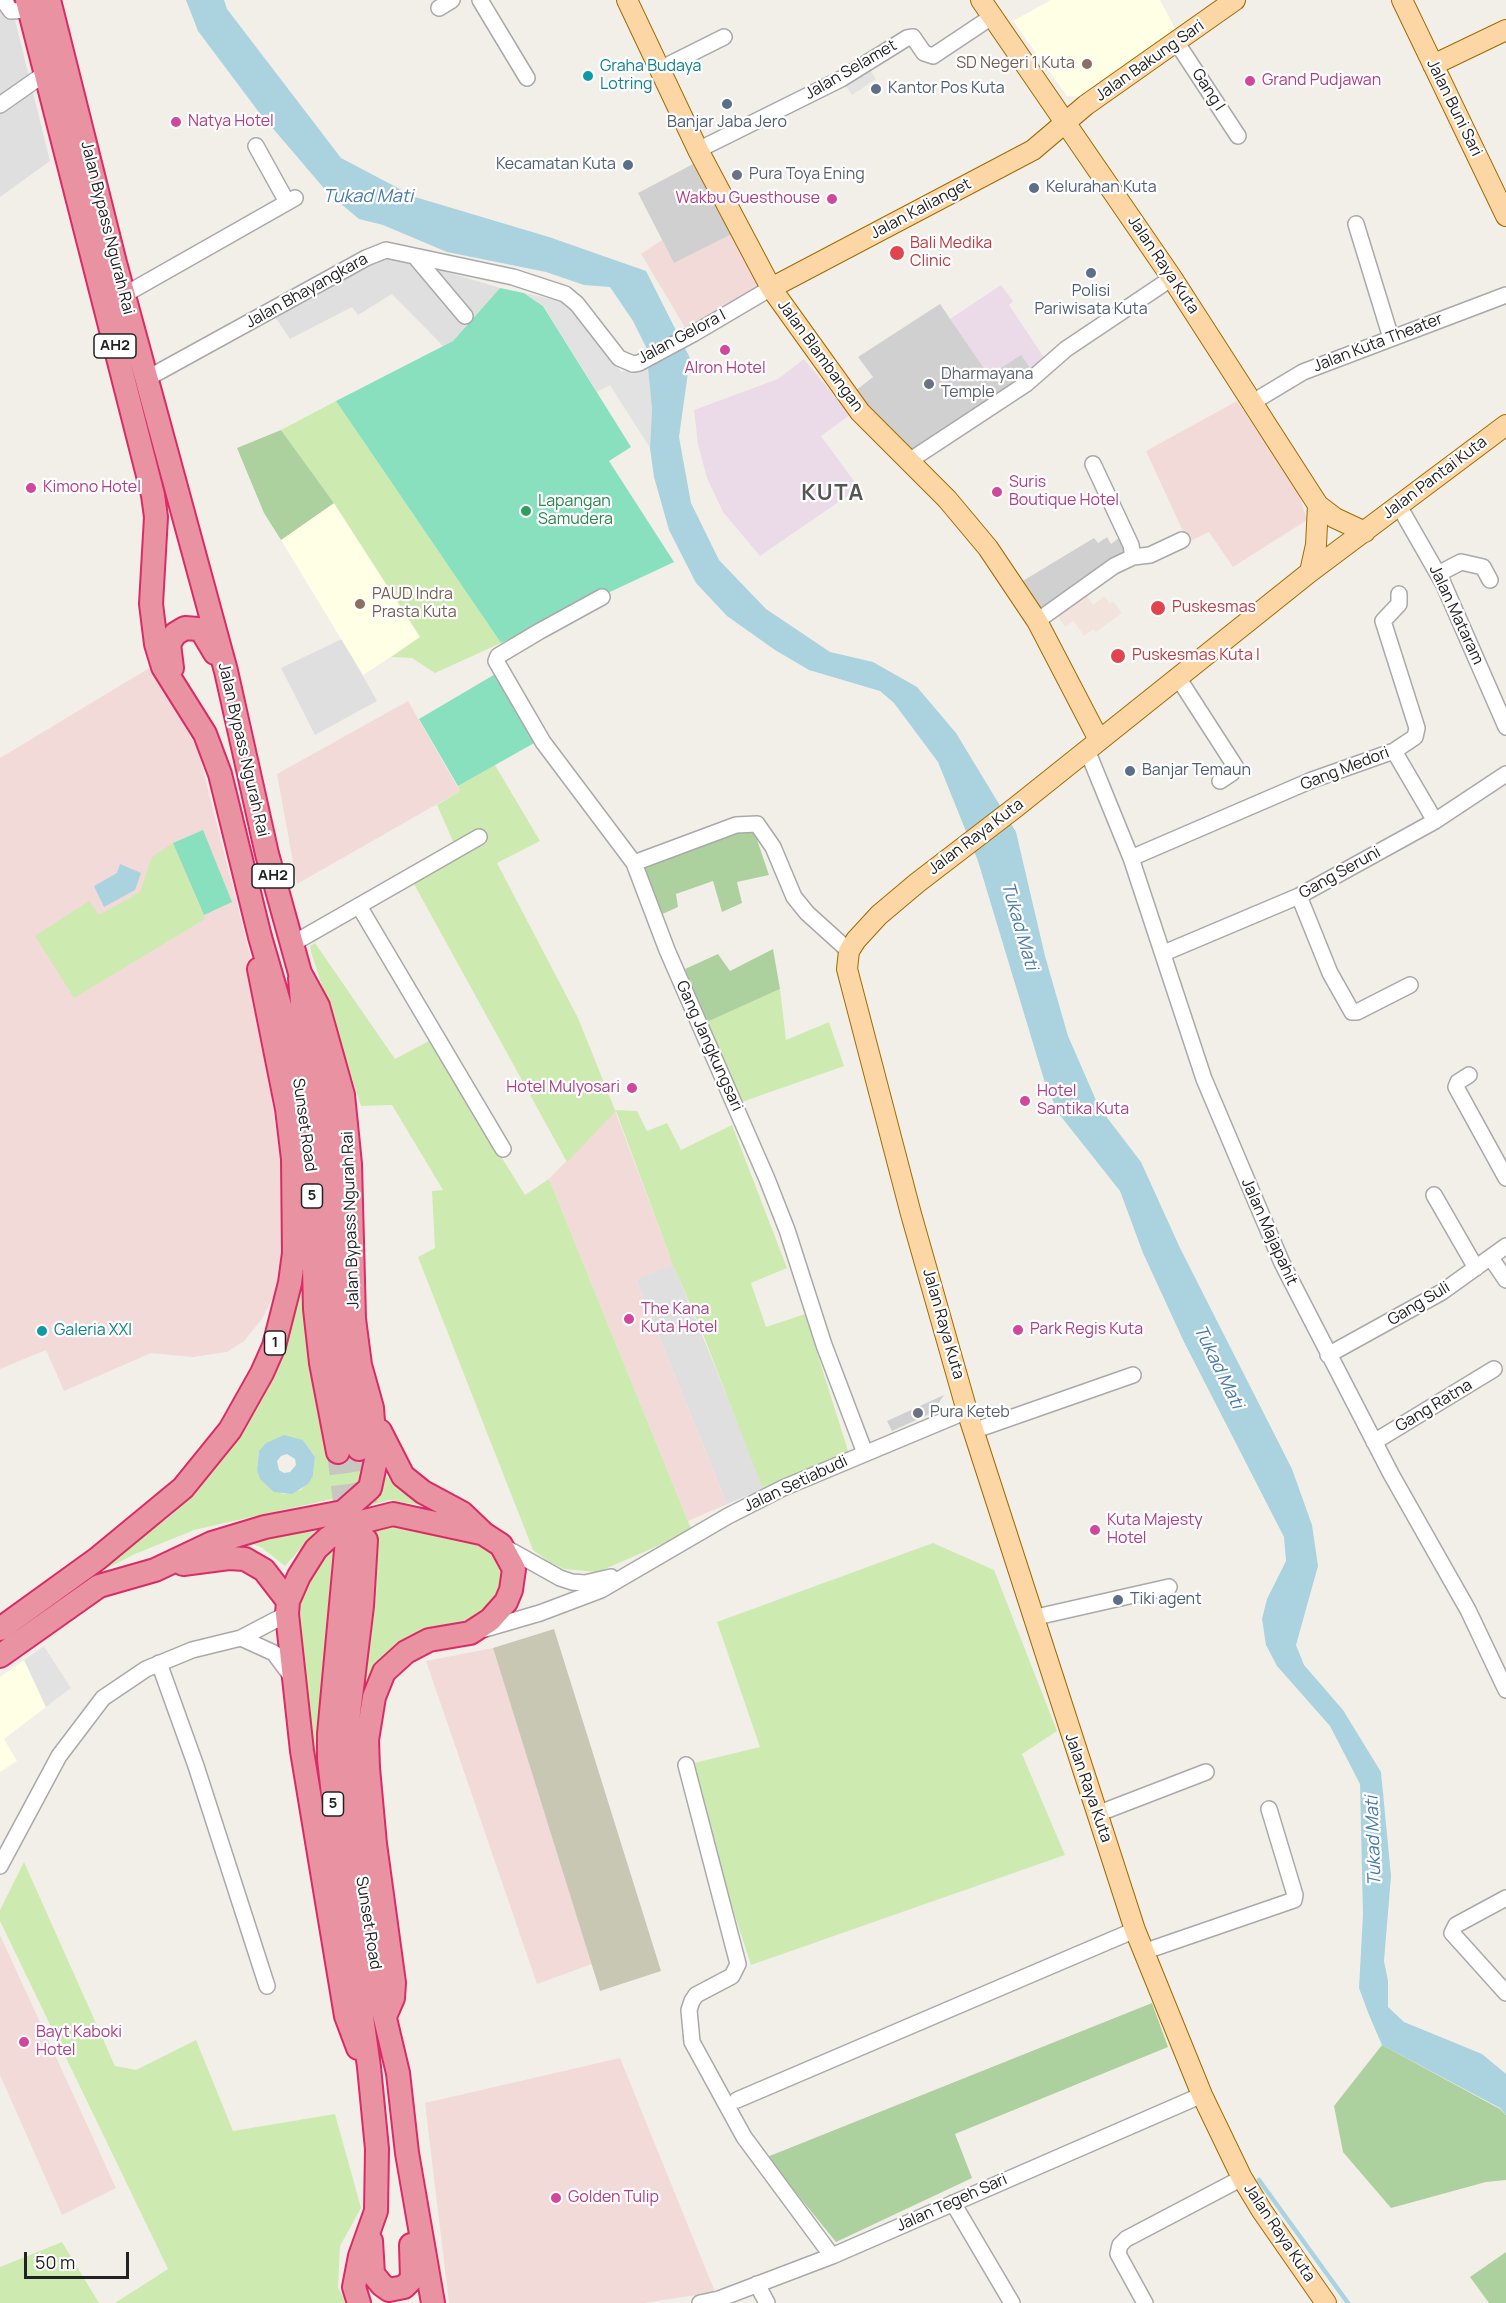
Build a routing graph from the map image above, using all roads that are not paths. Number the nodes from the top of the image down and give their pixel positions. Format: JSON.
{"nodes":[{"id":1,"x":3,"y":0,"type":"edge"},
{"id":2,"x":452,"y":0,"type":"edge"},
{"id":3,"x":480,"y":0,"type":"edge"},
{"id":4,"x":627,"y":0,"type":"edge"},
{"id":5,"x":1235,"y":0,"type":"edge"},
{"id":6,"x":1402,"y":0,"type":"edge"},
{"id":7,"x":35,"y":3,"type":"edge"},
{"id":8,"x":439,"y":8,"type":"dead end"},
{"id":9,"x":987,"y":8,"type":"edge"},
{"id":10,"x":1506,"y":30,"type":"edge"},
{"id":11,"x":724,"y":37,"type":"dead end"},
{"id":12,"x":1177,"y":43,"type":"junction"},
{"id":13,"x":1433,"y":65,"type":"junction"},
{"id":14,"x":662,"y":68,"type":"junction"},
{"id":15,"x":47,"y":72,"type":"junction"},
{"id":16,"x":527,"y":78,"type":"dead end"},
{"id":17,"x":0,"y":105,"type":"edge"},
{"id":18,"x":1066,"y":123,"type":"junction"},
{"id":19,"x":1238,"y":136,"type":"dead end"},
{"id":20,"x":256,"y":146,"type":"dead end"},
{"id":21,"x":698,"y":150,"type":"junction"},
{"id":22,"x":1506,"y":216,"type":"edge"},
{"id":23,"x":1356,"y":224,"type":"dead end"},
{"id":24,"x":417,"y":259,"type":"junction"},
{"id":25,"x":513,"y":277,"type":"joint"},
{"id":26,"x":1172,"y":279,"type":"junction"},
{"id":27,"x":771,"y":288,"type":"junction"},
{"id":28,"x":124,"y":295,"type":"junction"},
{"id":29,"x":1506,"y":295,"type":"edge"},
{"id":30,"x":465,"y":316,"type":"dead end"},
{"id":31,"x":1391,"y":338,"type":"junction"},
{"id":32,"x":146,"y":379,"type":"junction"},
{"id":33,"x":1254,"y":402,"type":"junction"},
{"id":34,"x":1506,"y":425,"type":"edge"},
{"id":35,"x":909,"y":461,"type":"junction"},
{"id":36,"x":1093,"y":464,"type":"dead end"},
{"id":37,"x":1318,"y":505,"type":"junction"},
{"id":38,"x":1399,"y":506,"type":"junction"},
{"id":39,"x":1365,"y":532,"type":"junction"},
{"id":40,"x":1182,"y":540,"type":"dead end"},
{"id":41,"x":1133,"y":557,"type":"junction"},
{"id":42,"x":1310,"y":572,"type":"junction"},
{"id":43,"x":1438,"y":574,"type":"junction"},
{"id":44,"x":1490,"y":580,"type":"dead end"},
{"id":45,"x":1399,"y":594,"type":"dead end"},
{"id":46,"x":602,"y":597,"type":"dead end"},
{"id":47,"x":1037,"y":621,"type":"junction"},
{"id":48,"x":226,"y":671,"type":"junction"},
{"id":49,"x":1177,"y":676,"type":"junction"},
{"id":50,"x":178,"y":693,"type":"junction"},
{"id":51,"x":1506,"y":727,"type":"edge"},
{"id":52,"x":1093,"y":745,"type":"junction"},
{"id":53,"x":1394,"y":751,"type":"junction"},
{"id":54,"x":1506,"y":774,"type":"edge"},
{"id":55,"x":1220,"y":781,"type":"dead end"},
{"id":56,"x":1435,"y":821,"type":"junction"},
{"id":57,"x":478,"y":837,"type":"dead end"},
{"id":58,"x":1131,"y":858,"type":"junction"},
{"id":59,"x":634,"y":863,"type":"junction"},
{"id":60,"x":1299,"y":896,"type":"junction"},
{"id":61,"x":359,"y":906,"type":"junction"},
{"id":62,"x":262,"y":944,"type":"junction"},
{"id":63,"x":292,"y":944,"type":"junction"},
{"id":64,"x":849,"y":951,"type":"junction"},
{"id":65,"x":1164,"y":953,"type":"junction"},
{"id":66,"x":300,"y":973,"type":"junction"},
{"id":67,"x":1410,"y":985,"type":"dead end"},
{"id":68,"x":1469,"y":1075,"type":"dead end"},
{"id":69,"x":503,"y":1149,"type":"dead end"},
{"id":70,"x":1506,"y":1178,"type":"edge"},
{"id":71,"x":1434,"y":1195,"type":"dead end"},
{"id":72,"x":1506,"y":1246,"type":"edge"},
{"id":73,"x":1491,"y":1258,"type":"junction"},
{"id":74,"x":1476,"y":1268,"type":"junction"},
{"id":75,"x":1506,"y":1280,"type":"edge"},
{"id":76,"x":1328,"y":1355,"type":"junction"},
{"id":77,"x":1494,"y":1369,"type":"dead end"},
{"id":78,"x":1133,"y":1375,"type":"dead end"},
{"id":79,"x":372,"y":1408,"type":"junction"},
{"id":80,"x":967,"y":1411,"type":"junction"},
{"id":81,"x":973,"y":1431,"type":"junction"},
{"id":82,"x":1374,"y":1442,"type":"junction"},
{"id":83,"x":865,"y":1453,"type":"junction"},
{"id":84,"x":493,"y":1539,"type":"junction"},
{"id":85,"x":155,"y":1570,"type":"junction"},
{"id":86,"x":631,"y":1571,"type":"junction"},
{"id":87,"x":1169,"y":1587,"type":"dead end"},
{"id":88,"x":288,"y":1608,"type":"junction"},
{"id":89,"x":1032,"y":1618,"type":"junction"},
{"id":90,"x":0,"y":1629,"type":"edge"},
{"id":91,"x":470,"y":1633,"type":"junction"},
{"id":92,"x":241,"y":1638,"type":"junction"},
{"id":93,"x":0,"y":1656,"type":"edge"},
{"id":94,"x":159,"y":1663,"type":"junction"},
{"id":95,"x":293,"y":1678,"type":"junction"},
{"id":96,"x":1506,"y":1690,"type":"edge"},
{"id":97,"x":686,"y":1765,"type":"dead end"},
{"id":98,"x":1206,"y":1772,"type":"dead end"},
{"id":99,"x":1269,"y":1809,"type":"dead end"},
{"id":100,"x":1097,"y":1814,"type":"junction"},
{"id":101,"x":0,"y":1866,"type":"edge"},
{"id":102,"x":1506,"y":1899,"type":"edge"},
{"id":103,"x":1135,"y":1930,"type":"junction"},
{"id":104,"x":1143,"y":1952,"type":"junction"},
{"id":105,"x":267,"y":1986,"type":"dead end"},
{"id":106,"x":1506,"y":1993,"type":"edge"},
{"id":107,"x":384,"y":2018,"type":"junction"},
{"id":108,"x":369,"y":2067,"type":"junction"},
{"id":109,"x":1202,"y":2095,"type":"junction"},
{"id":110,"x":737,"y":2100,"type":"dead end"},
{"id":111,"x":1242,"y":2178,"type":"junction"},
{"id":112,"x":412,"y":2180,"type":"junction"},
{"id":113,"x":953,"y":2203,"type":"junction"},
{"id":114,"x":375,"y":2211,"type":"junction"},
{"id":115,"x":832,"y":2256,"type":"junction"},
{"id":116,"x":757,"y":2284,"type":"junction"},
{"id":117,"x":719,"y":2301,"type":"edge"},
{"id":118,"x":359,"y":2303,"type":"edge"},
{"id":119,"x":433,"y":2303,"type":"edge"},
{"id":120,"x":700,"y":2303,"type":"edge"},
{"id":121,"x":767,"y":2303,"type":"edge"},
{"id":122,"x":1012,"y":2303,"type":"edge"},
{"id":123,"x":1145,"y":2303,"type":"edge"},
{"id":124,"x":1326,"y":2303,"type":"edge"}],
"edges":[{"from":1,"to":7,"type":"street"},
{"from":2,"to":8,"type":"street"},
{"from":3,"to":16,"type":"street"},
{"from":4,"to":14,"type":"main road","name":"Jalan Blambangan"},
{"from":5,"to":12,"type":"main road","name":"Jalan Bakung Sari"},
{"from":6,"to":13,"type":"main road","name":"Jalan Buni Sari"},
{"from":7,"to":15,"type":"highway","name":"Jalan Bypass Ngurah Rai","number":"AH2"},
{"from":7,"to":28,"type":"highway","name":"Jalan Bypass Ngurah Rai","number":"AH2"},
{"from":9,"to":18,"type":"main road","name":"Jalan Raya Kuta"},
{"from":9,"to":21,"type":"street","name":"Jalan Selamet"},
{"from":10,"to":13,"type":"main road"},
{"from":11,"to":14,"type":"street"},
{"from":12,"to":18,"type":"main road","name":"Jalan Bakung Sari"},
{"from":12,"to":19,"type":"street","name":"Gang I"},
{"from":13,"to":22,"type":"main road","name":"Jalan Buni Sari"},
{"from":14,"to":21,"type":"main road","name":"Jalan Blambangan"},
{"from":15,"to":17,"type":"street"},
{"from":15,"to":50,"type":"highway","name":"Jalan Bypass Ngurah Rai","number":"AH2"},
{"from":18,"to":26,"type":"main road","name":"Jalan Raya Kuta"},
{"from":18,"to":27,"type":"main road","name":"Jalan Kalianget"},
{"from":20,"to":28,"type":"street"},
{"from":21,"to":27,"type":"main road","name":"Jalan Blambangan"},
{"from":23,"to":31,"type":"street"},
{"from":24,"to":25,"type":"street","name":"Jalan Bhayangkara"},
{"from":24,"to":30,"type":"street"},
{"from":24,"to":32,"type":"street","name":"Jalan Bhayangkara"},
{"from":25,"to":27,"type":"street","name":"Jalan Gelora I"},
{"from":26,"to":33,"type":"main road","name":"Jalan Raya Kuta"},
{"from":26,"to":35,"type":"street"},
{"from":27,"to":35,"type":"main road","name":"Jalan Blambangan"},
{"from":28,"to":32,"type":"highway","name":"Jalan Bypass Ngurah Rai","number":"AH2"},
{"from":29,"to":31,"type":"street","name":"Jalan Kuta Theater"},
{"from":31,"to":33,"type":"street","name":"Jalan Kuta Theater"},
{"from":32,"to":48,"type":"highway","name":"Jalan Bypass Ngurah Rai","number":"AH2"},
{"from":33,"to":37,"type":"main road","name":"Jalan Raya Kuta"},
{"from":34,"to":38,"type":"main road","name":"Jalan Pantai Kuta"},
{"from":35,"to":47,"type":"main road","name":"Jalan Blambangan"},
{"from":36,"to":41,"type":"street"},
{"from":37,"to":39,"type":"main road","name":"Jalan Raya Kuta"},
{"from":37,"to":42,"type":"main road"},
{"from":38,"to":39,"type":"main road","name":"Jalan Pantai Kuta"},
{"from":38,"to":43,"type":"street","name":"Jalan Mataram"},
{"from":39,"to":42,"type":"main road","name":"Jalan Raya Kuta"},
{"from":40,"to":41,"type":"street"},
{"from":41,"to":47,"type":"street"},
{"from":42,"to":49,"type":"main road","name":"Jalan Raya Kuta"},
{"from":43,"to":44,"type":"street"},
{"from":43,"to":51,"type":"street","name":"Jalan Mataram"},
{"from":45,"to":53,"type":"street","name":"Gang Medori"},
{"from":46,"to":59,"type":"street","name":"Gang Jangkungsari"},
{"from":47,"to":52,"type":"main road","name":"Jalan Blambangan"},
{"from":48,"to":50,"type":"highway"},
{"from":48,"to":63,"type":"highway","name":"Jalan Bypass Ngurah Rai","number":"AH2"},
{"from":49,"to":52,"type":"main road","name":"Jalan Raya Kuta"},
{"from":49,"to":55,"type":"street"},
{"from":50,"to":62,"type":"highway","name":"Jalan Bypass Ngurah Rai","number":"AH2"},
{"from":52,"to":58,"type":"street","name":"Jalan Majapahit"},
{"from":52,"to":64,"type":"main road","name":"Jalan Raya Kuta"},
{"from":53,"to":56,"type":"street"},
{"from":53,"to":58,"type":"street","name":"Gang Medori"},
{"from":54,"to":56,"type":"street","name":"Gang Seruni"},
{"from":56,"to":60,"type":"street","name":"Gang Seruni"},
{"from":57,"to":61,"type":"street"},
{"from":58,"to":65,"type":"street","name":"Jalan Majapahit"},
{"from":59,"to":64,"type":"street"},
{"from":59,"to":83,"type":"street","name":"Gang Jangkungsari"},
{"from":60,"to":65,"type":"street","name":"Gang Seruni"},
{"from":60,"to":67,"type":"street"},
{"from":61,"to":63,"type":"street"},
{"from":61,"to":69,"type":"street"},
{"from":62,"to":66,"type":"highway","name":"Sunset Road","number":"5"},
{"from":62,"to":90,"type":"highway","name":"Jalan Bypass Ngurah Rai","number":"1"},
{"from":63,"to":66,"type":"highway","name":"Jalan Bypass Ngurah Rai","number":"AH2"},
{"from":64,"to":80,"type":"main road","name":"Jalan Raya Kuta"},
{"from":65,"to":76,"type":"street","name":"Jalan Majapahit"},
{"from":66,"to":79,"type":"highway","name":"Jalan Bypass Ngurah Rai"},
{"from":68,"to":70,"type":"street"},
{"from":71,"to":74,"type":"street"},
{"from":72,"to":73,"type":"street","name":"Gang Suli"},
{"from":73,"to":74,"type":"street","name":"Gang Suli"},
{"from":73,"to":75,"type":"street"},
{"from":74,"to":76,"type":"street","name":"Gang Suli"},
{"from":76,"to":82,"type":"street","name":"Jalan Majapahit"},
{"from":77,"to":82,"type":"street","name":"Gang Ratna"},
{"from":78,"to":81,"type":"street"},
{"from":79,"to":84,"type":"highway"},
{"from":79,"to":85,"type":"highway","name":"Jalan Bypass Ngurah Rai"},
{"from":80,"to":81,"type":"main road","name":"Jalan Raya Kuta"},
{"from":80,"to":83,"type":"street","name":"Jalan Setiabudi"},
{"from":81,"to":89,"type":"main road","name":"Jalan Raya Kuta"},
{"from":82,"to":96,"type":"street","name":"Jalan Majapahit"},
{"from":83,"to":86,"type":"street","name":"Jalan Setiabudi"},
{"from":84,"to":86,"type":"street","name":"Jalan Setiabudi"},
{"from":84,"to":88,"type":"highway"},
{"from":84,"to":91,"type":"highway"},
{"from":85,"to":88,"type":"highway"},
{"from":85,"to":93,"type":"highway","name":"Jalan Bypass Ngurah Rai"},
{"from":86,"to":91,"type":"street","name":"Jalan Setiabudi"},
{"from":87,"to":89,"type":"street"},
{"from":88,"to":92,"type":"street"},
{"from":88,"to":95,"type":"highway"},
{"from":89,"to":100,"type":"main road","name":"Jalan Raya Kuta"},
{"from":91,"to":107,"type":"highway"},
{"from":92,"to":94,"type":"street"},
{"from":92,"to":95,"type":"street"},
{"from":94,"to":101,"type":"street"},
{"from":94,"to":105,"type":"street"},
{"from":95,"to":108,"type":"highway"},
{"from":97,"to":115,"type":"street"},
{"from":98,"to":100,"type":"street"},
{"from":99,"to":104,"type":"street"},
{"from":100,"to":103,"type":"main road","name":"Jalan Raya Kuta"},
{"from":102,"to":106,"type":"street"},
{"from":103,"to":104,"type":"main road","name":"Jalan Raya Kuta"},
{"from":103,"to":110,"type":"street"},
{"from":104,"to":109,"type":"main road","name":"Jalan Raya Kuta"},
{"from":107,"to":108,"type":"highway","name":"Sunset Road","number":"5"},
{"from":107,"to":112,"type":"highway","name":"Sunset Road","number":"5"},
{"from":108,"to":114,"type":"highway","name":"Sunset Road","number":"5"},
{"from":109,"to":111,"type":"main road","name":"Jalan Raya Kuta"},
{"from":109,"to":113,"type":"street","name":"Jalan Tegeh Sari"},
{"from":111,"to":123,"type":"street"},
{"from":111,"to":124,"type":"main road","name":"Jalan Raya Kuta"},
{"from":112,"to":114,"type":"highway"},
{"from":112,"to":119,"type":"highway","name":"Sunset Road","number":"5"},
{"from":113,"to":115,"type":"street","name":"Jalan Tegeh Sari"},
{"from":113,"to":122,"type":"street"},
{"from":114,"to":118,"type":"highway","name":"Sunset Road","number":"5"},
{"from":115,"to":116,"type":"street","name":"Jalan Tegeh Sari"},
{"from":116,"to":117,"type":"street","name":"Jalan Tegeh Sari"},
{"from":116,"to":121,"type":"street"},
{"from":117,"to":120,"type":"street","name":"Jalan Tegeh Sari"}]}
